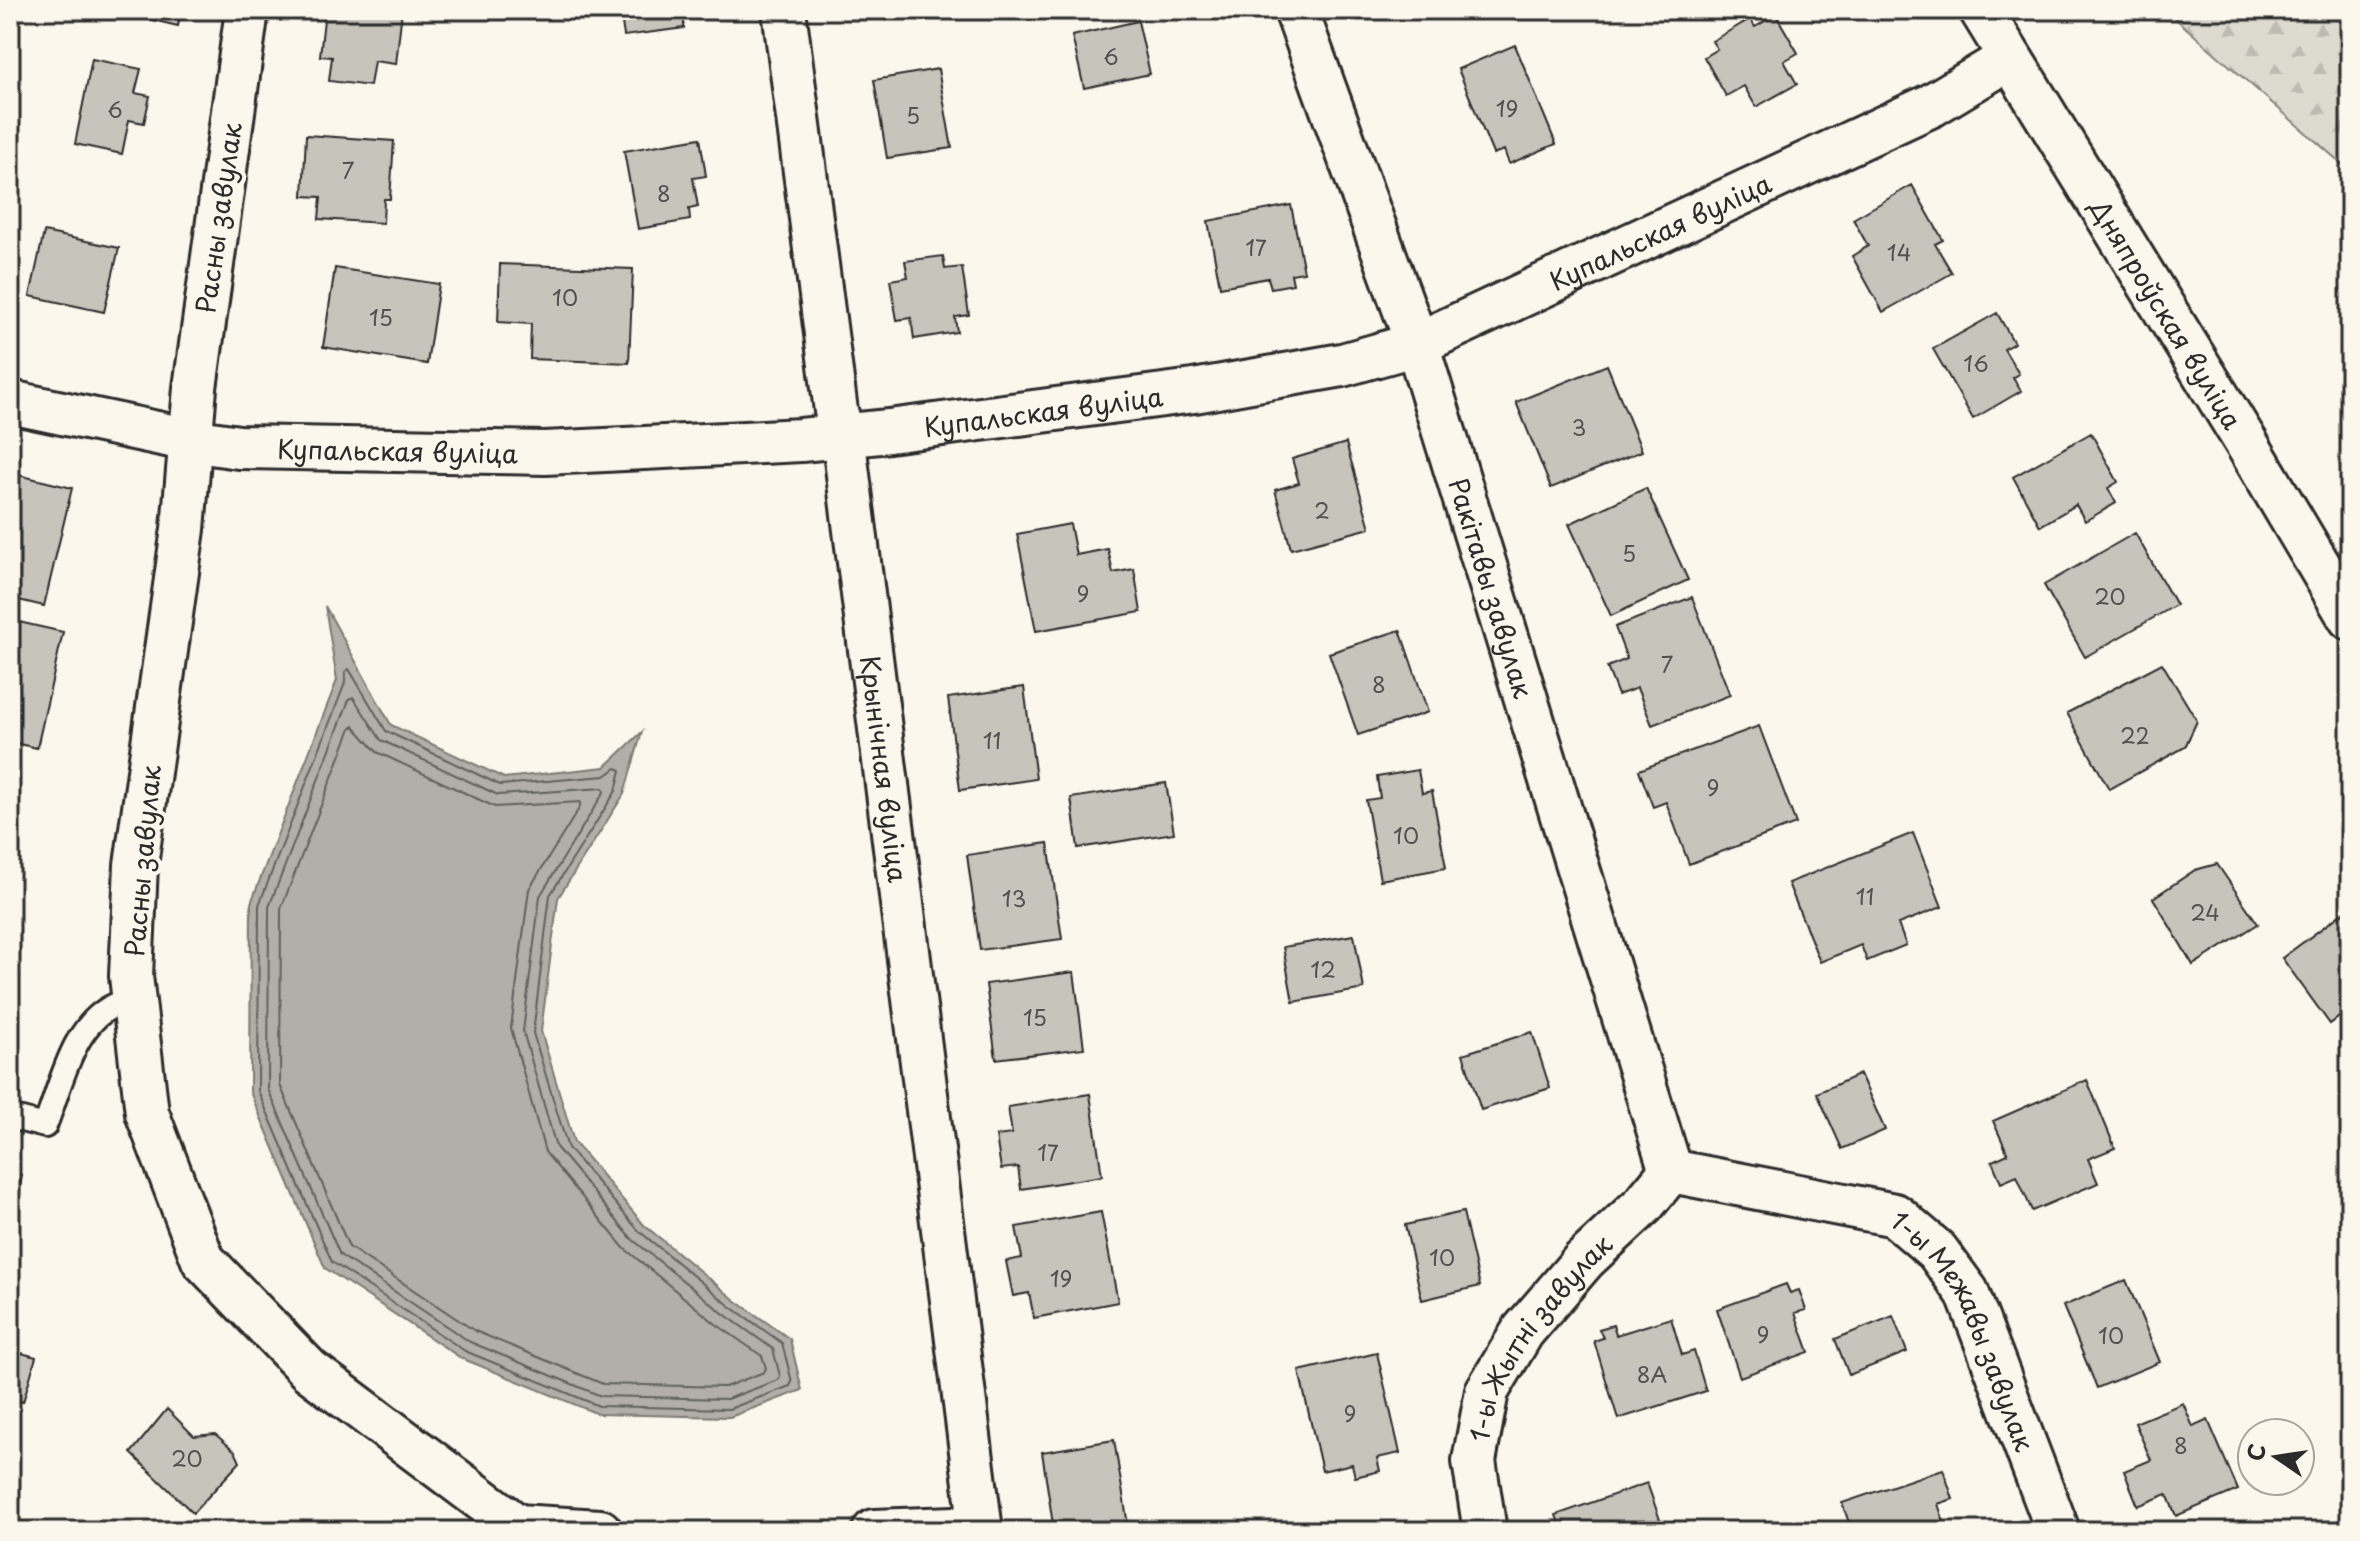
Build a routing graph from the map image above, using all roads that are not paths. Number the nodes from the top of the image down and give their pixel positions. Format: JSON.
{"nodes":[{"id":1,"x":247,"y":10,"type":"edge"},
{"id":2,"x":784,"y":10,"type":"edge"},
{"id":3,"x":1296,"y":10,"type":"edge"},
{"id":4,"x":1981,"y":10,"type":"edge"},
{"id":5,"x":2010,"y":58,"type":"junction"},
{"id":6,"x":1417,"y":344,"type":"junction"},
{"id":7,"x":10,"y":402,"type":"edge"},
{"id":8,"x":843,"y":435,"type":"junction"},
{"id":9,"x":190,"y":440,"type":"junction"},
{"id":10,"x":2350,"y":618,"type":"edge"},
{"id":11,"x":115,"y":1005,"type":"dead end"},
{"id":12,"x":10,"y":1117,"type":"edge"},
{"id":13,"x":1671,"y":1171,"type":"junction"},
{"id":14,"x":517,"y":1528,"type":"edge"},
{"id":15,"x":981,"y":1529,"type":"edge"},
{"id":16,"x":600,"y":1531,"type":"edge"},
{"id":17,"x":874,"y":1531,"type":"edge"},
{"id":18,"x":1485,"y":1531,"type":"edge"},
{"id":19,"x":2058,"y":1531,"type":"edge"}],
"edges":[{"from":1,"to":9,"type":"street","name":"Расны завулак"},
{"from":2,"to":8,"type":"street","name":"Крынічная вуліца"},
{"from":3,"to":6,"type":"street","name":"Ракітавы завулак"},
{"from":4,"to":5,"type":"street","name":"Дняпроўская вуліца"},
{"from":5,"to":6,"type":"street","name":"Купальская вуліца"},
{"from":5,"to":10,"type":"street","name":"Дняпроўская вуліца"},
{"from":6,"to":8,"type":"street","name":"Купальская вуліца"},
{"from":6,"to":13,"type":"street","name":"Ракітавы завулак"},
{"from":7,"to":9,"type":"street","name":"Купальская вуліца"},
{"from":8,"to":9,"type":"street","name":"Купальская вуліца"},
{"from":8,"to":15,"type":"street","name":"Крынічная вуліца"},
{"from":9,"to":14,"type":"street","name":"Расны завулак"},
{"from":11,"to":12,"type":"lane"},
{"from":13,"to":18,"type":"street","name":"1-ы Жытні завулак"},
{"from":13,"to":19,"type":"street","name":"1-ы Межавы завулак"},
{"from":14,"to":16,"type":"street","name":"Расны завулак"},
{"from":15,"to":17,"type":"street"}]}
